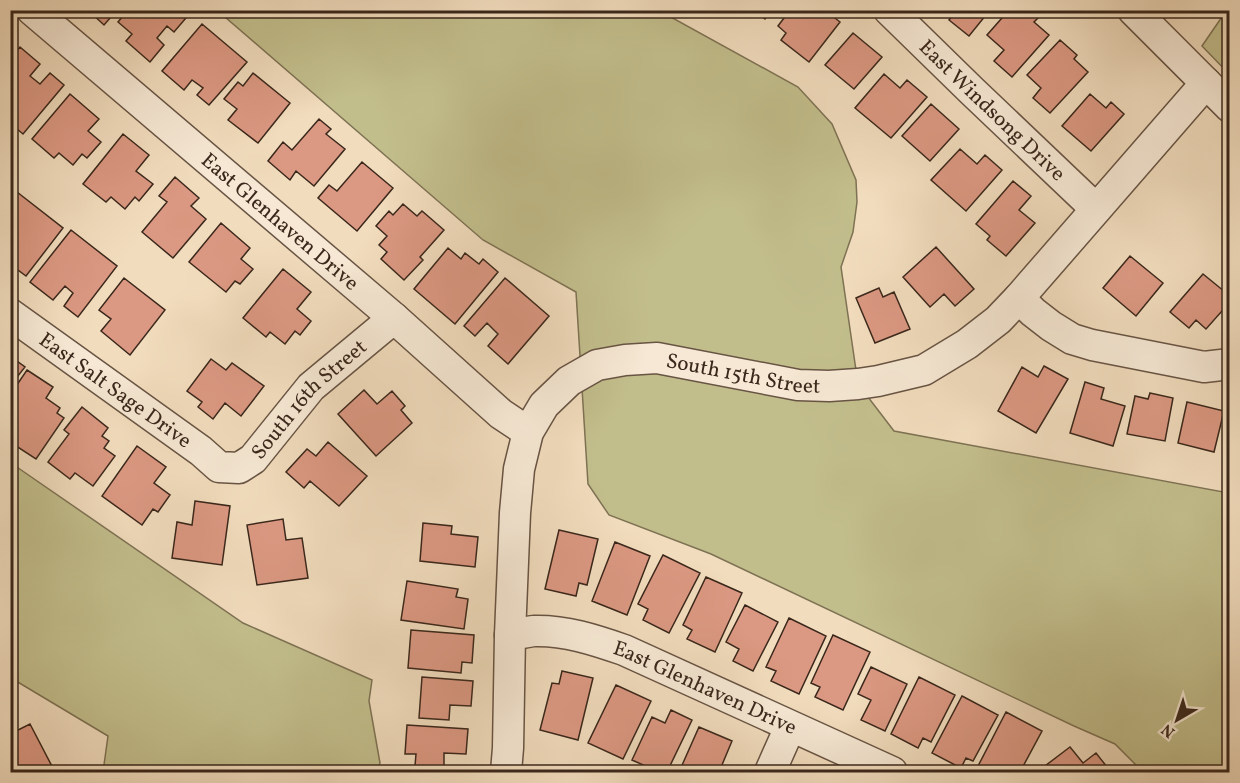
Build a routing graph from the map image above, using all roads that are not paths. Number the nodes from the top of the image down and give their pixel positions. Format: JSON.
{"nodes":[{"id":1,"x":32,"y":10,"type":"edge"},
{"id":2,"x":889,"y":10,"type":"edge"},
{"id":3,"x":1133,"y":10,"type":"edge"},
{"id":4,"x":1206,"y":83,"type":"junction"},
{"id":5,"x":1230,"y":106,"type":"edge"},
{"id":6,"x":1096,"y":208,"type":"junction"},
{"id":7,"x":1019,"y":298,"type":"junction"},
{"id":8,"x":10,"y":314,"type":"edge"},
{"id":9,"x":394,"y":318,"type":"junction"},
{"id":10,"x":1230,"y":364,"type":"edge"},
{"id":11,"x":528,"y":432,"type":"junction"},
{"id":12,"x":219,"y":467,"type":"joint"},
{"id":13,"x":510,"y":635,"type":"junction"},
{"id":14,"x":790,"y":727,"type":"junction"},
{"id":15,"x":506,"y":772,"type":"edge"},
{"id":16,"x":770,"y":772,"type":"edge"},
{"id":17,"x":892,"y":772,"type":"edge"}],
"edges":[{"from":1,"to":9,"type":"street","name":"East Glenhaven Drive"},
{"from":2,"to":6,"type":"street","name":"East Windsong Drive"},
{"from":3,"to":4,"type":"street"},
{"from":4,"to":5,"type":"street"},
{"from":4,"to":6,"type":"street","name":"South 15th Street"},
{"from":6,"to":7,"type":"street","name":"South 15th Street"},
{"from":7,"to":10,"type":"street"},
{"from":7,"to":11,"type":"street","name":"South 15th Street"},
{"from":8,"to":12,"type":"street","name":"East Salt Sage Drive"},
{"from":9,"to":11,"type":"street","name":"East Glenhaven Drive"},
{"from":9,"to":12,"type":"street","name":"South 16th Street"},
{"from":11,"to":13,"type":"street","name":"South 15th Street"},
{"from":13,"to":14,"type":"street","name":"East Glenhaven Drive"},
{"from":13,"to":15,"type":"street","name":"South 15th Street"},
{"from":14,"to":16,"type":"street"},
{"from":14,"to":17,"type":"street","name":"East Glenhaven Drive"}]}
